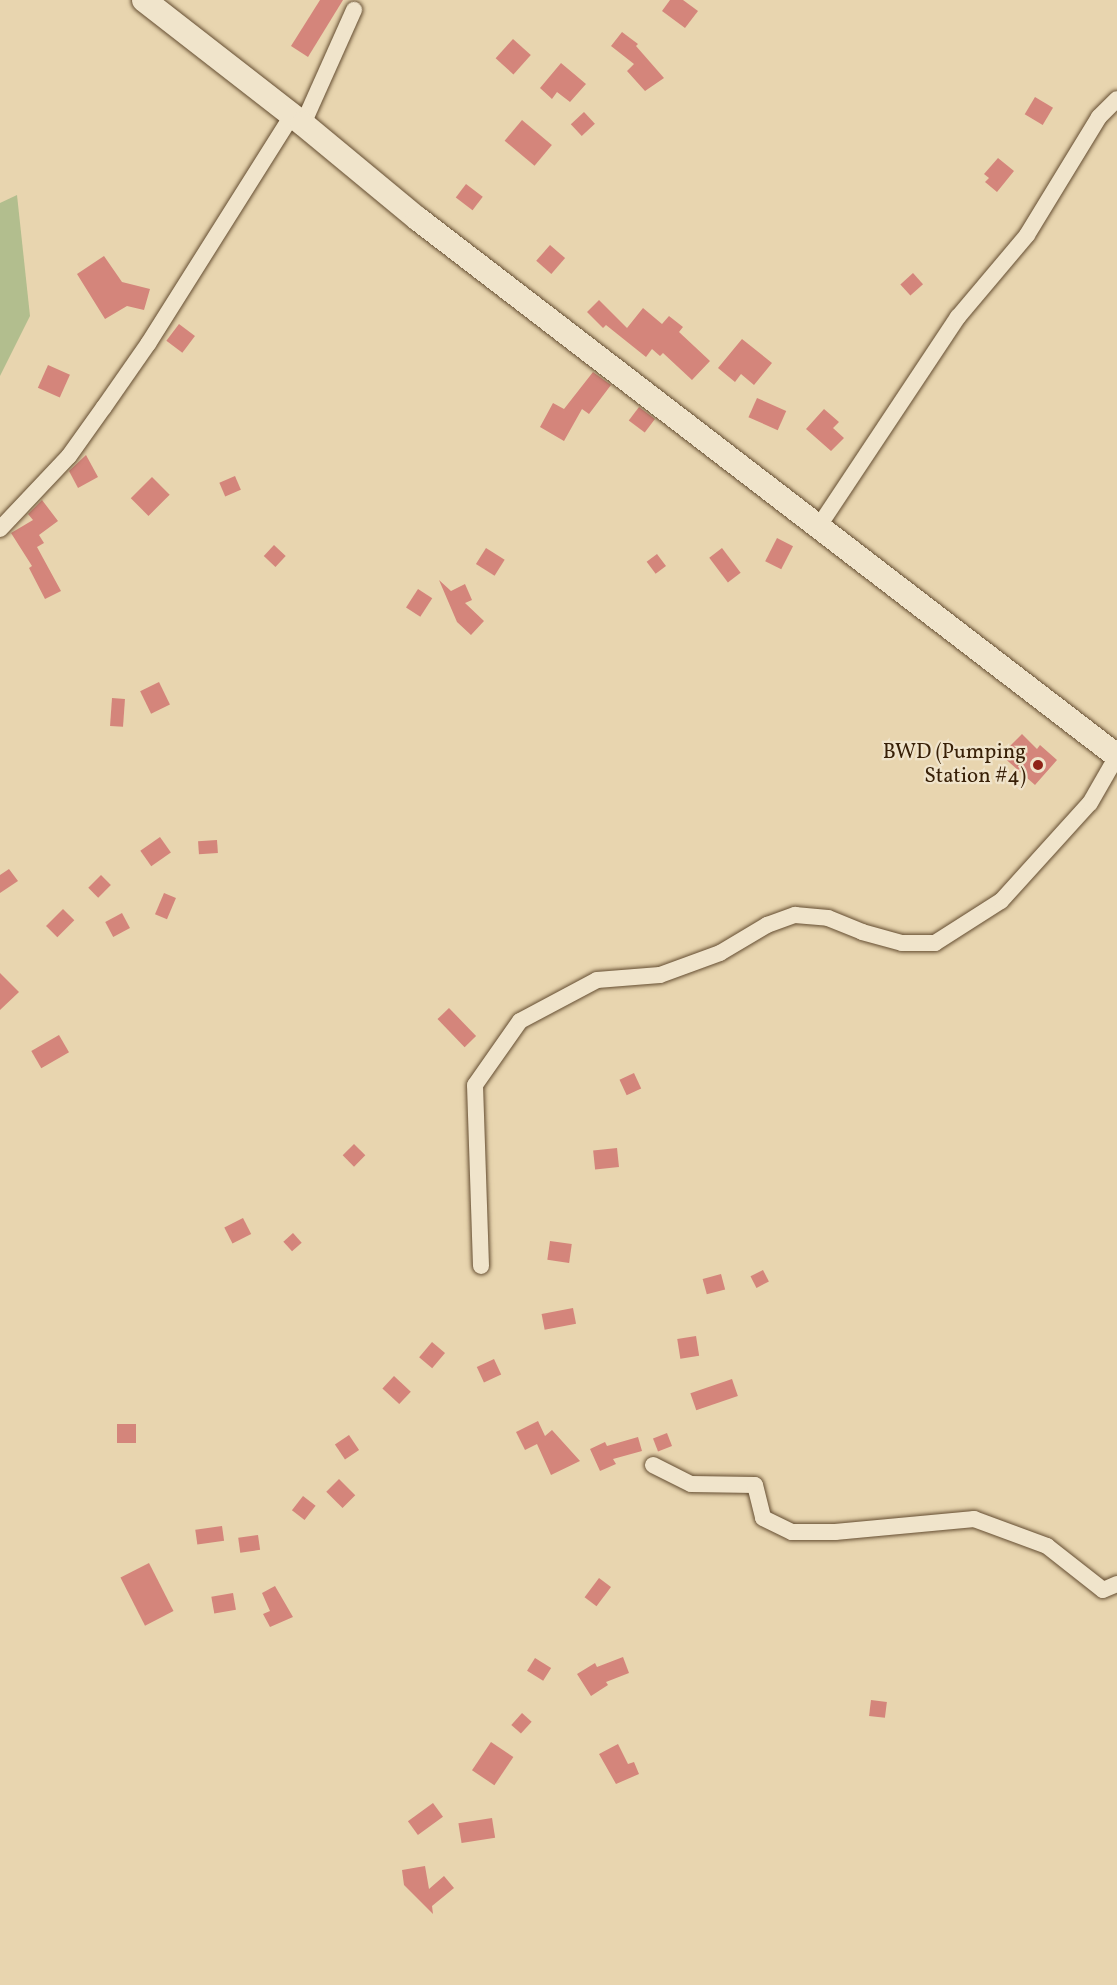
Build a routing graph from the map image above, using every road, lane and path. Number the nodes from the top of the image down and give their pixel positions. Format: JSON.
{"nodes":[{"id":1,"x":144,"y":0,"type":"edge"},
{"id":2,"x":354,"y":10,"type":"dead end"},
{"id":3,"x":1117,"y":99,"type":"edge"},
{"id":4,"x":298,"y":120,"type":"junction"},
{"id":5,"x":819,"y":526,"type":"junction"},
{"id":6,"x":0,"y":529,"type":"edge"},
{"id":7,"x":1117,"y":756,"type":"edge"},
{"id":8,"x":481,"y":1266,"type":"dead end"},
{"id":9,"x":653,"y":1465,"type":"dead end"},
{"id":10,"x":1117,"y":1584,"type":"edge"}],
"edges":[{"from":1,"to":4,"type":"main road"},
{"from":2,"to":4,"type":"street"},
{"from":3,"to":5,"type":"street"},
{"from":4,"to":5,"type":"main road"},
{"from":4,"to":6,"type":"street"},
{"from":5,"to":7,"type":"main road"},
{"from":7,"to":8,"type":"street"},
{"from":9,"to":10,"type":"street"}]}
